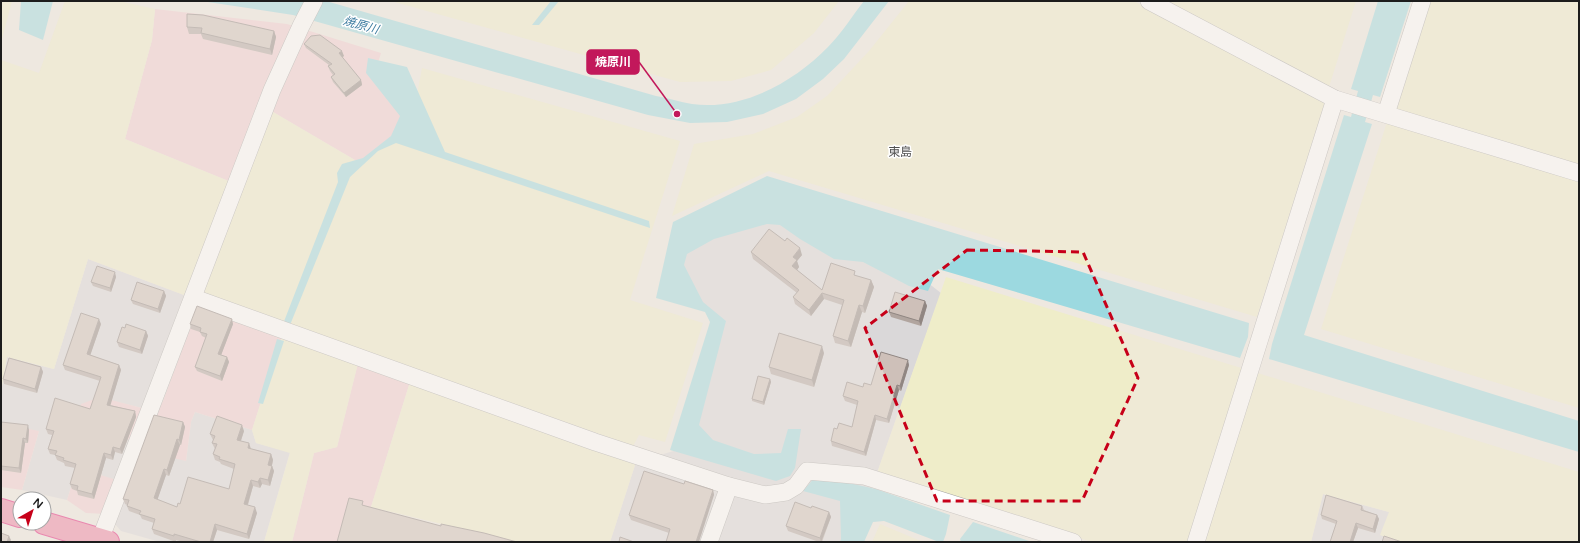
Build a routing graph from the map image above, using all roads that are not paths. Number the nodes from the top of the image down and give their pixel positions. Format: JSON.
{"nodes":[{"id":1,"x":314,"y":1,"type":"edge"},
{"id":2,"x":1150,"y":1,"type":"edge"},
{"id":3,"x":1422,"y":1,"type":"edge"},
{"id":4,"x":1342,"y":101,"type":"junction"},
{"id":5,"x":1380,"y":112,"type":"junction"},
{"id":6,"x":1579,"y":173,"type":"edge"},
{"id":7,"x":194,"y":298,"type":"junction"},
{"id":8,"x":729,"y":486,"type":"junction"},
{"id":9,"x":1,"y":510,"type":"edge"},
{"id":10,"x":12,"y":513,"type":"edge"},
{"id":11,"x":52,"y":528,"type":"edge"},
{"id":12,"x":66,"y":536,"type":"edge"},
{"id":13,"x":104,"y":541,"type":"edge"},
{"id":14,"x":709,"y":542,"type":"edge"},
{"id":15,"x":1073,"y":542,"type":"edge"},
{"id":16,"x":1196,"y":542,"type":"edge"}],
"edges":[{"from":1,"to":7,"type":"street"},
{"from":2,"to":4,"type":"street"},
{"from":3,"to":5,"type":"street"},
{"from":4,"to":5,"type":"street"},
{"from":4,"to":16,"type":"street"},
{"from":5,"to":6,"type":"street"},
{"from":7,"to":8,"type":"street"},
{"from":7,"to":13,"type":"street"},
{"from":8,"to":14,"type":"street"},
{"from":8,"to":15,"type":"street"},
{"from":9,"to":10,"type":"highway"},
{"from":11,"to":12,"type":"highway"},
{"from":12,"to":13,"type":"highway"}]}
